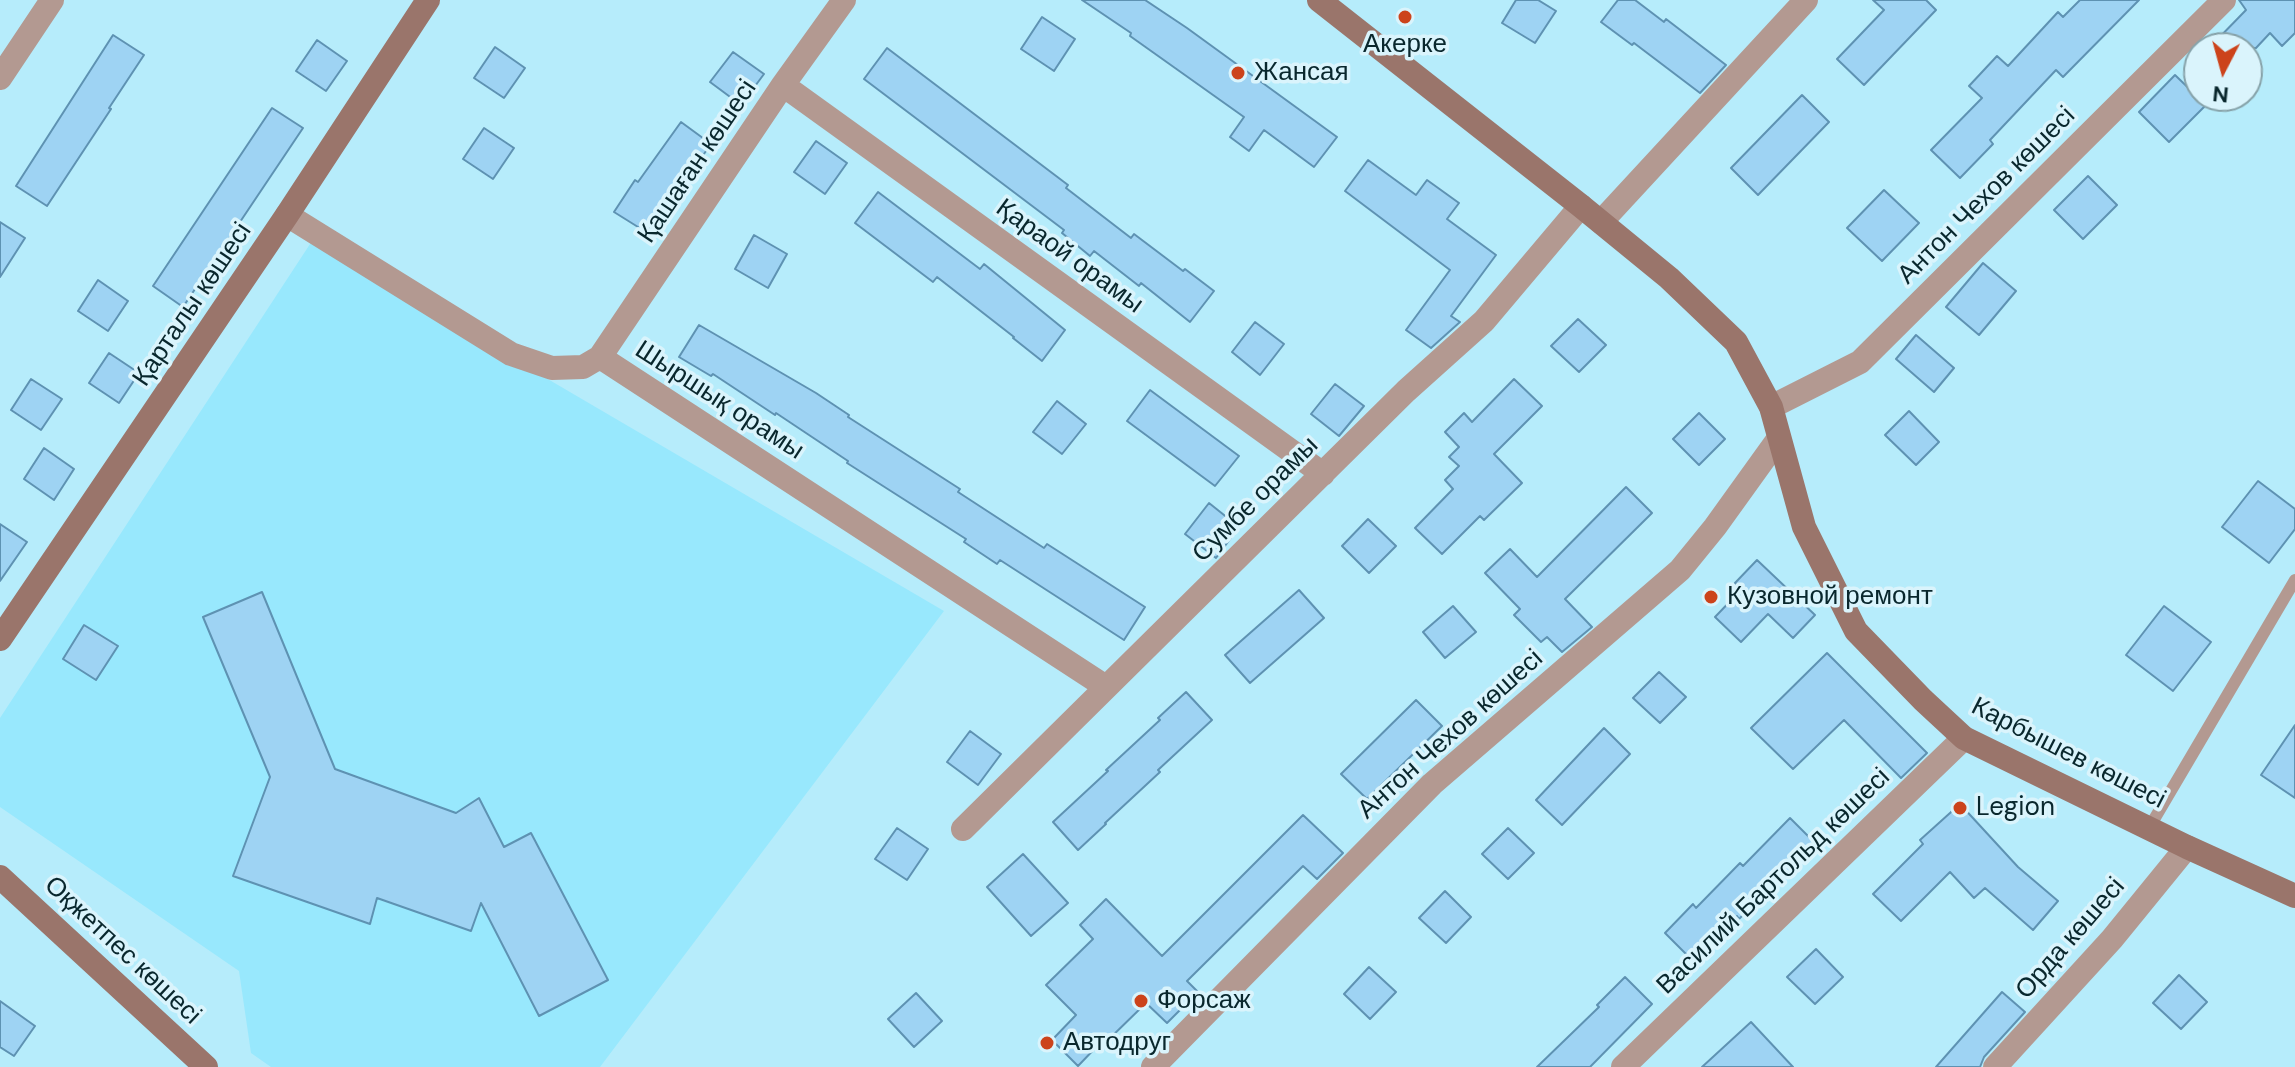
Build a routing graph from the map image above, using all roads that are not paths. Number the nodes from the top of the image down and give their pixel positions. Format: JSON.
{"nodes":[{"id":1,"x":52,"y":0,"type":"edge"},
{"id":2,"x":428,"y":0,"type":"edge"},
{"id":3,"x":844,"y":0,"type":"edge"},
{"id":4,"x":1319,"y":0,"type":"edge"},
{"id":5,"x":1806,"y":0,"type":"edge"},
{"id":6,"x":2224,"y":0,"type":"edge"},
{"id":7,"x":1,"y":73,"type":"edge"},
{"id":8,"x":783,"y":85,"type":"junction"},
{"id":9,"x":1581,"y":206,"type":"junction"},
{"id":10,"x":287,"y":215,"type":"junction"},
{"id":11,"x":1601,"y":222,"type":"junction"},
{"id":12,"x":600,"y":357,"type":"junction"},
{"id":13,"x":1771,"y":407,"type":"junction"},
{"id":14,"x":1779,"y":438,"type":"junction"},
{"id":15,"x":1323,"y":474,"type":"junction"},
{"id":16,"x":2295,"y":580,"type":"edge"},
{"id":17,"x":0,"y":639,"type":"edge"},
{"id":18,"x":1106,"y":687,"type":"junction"},
{"id":19,"x":1964,"y":738,"type":"junction"},
{"id":20,"x":2149,"y":828,"type":"junction"},
{"id":21,"x":963,"y":829,"type":"dead end"},
{"id":22,"x":2187,"y":847,"type":"junction"},
{"id":23,"x":0,"y":877,"type":"edge"},
{"id":24,"x":2295,"y":896,"type":"edge"},
{"id":25,"x":206,"y":1067,"type":"edge"},
{"id":26,"x":1153,"y":1067,"type":"edge"},
{"id":27,"x":1623,"y":1067,"type":"edge"},
{"id":28,"x":1995,"y":1067,"type":"edge"}],
"edges":[{"from":1,"to":7,"type":"street"},
{"from":2,"to":10,"type":"street","name":"Қарталы көшесі"},
{"from":3,"to":8,"type":"street","name":"Қашаған көшесі"},
{"from":4,"to":9,"type":"street","name":"Карбышев көшесі"},
{"from":5,"to":11,"type":"street"},
{"from":6,"to":13,"type":"street","name":"Антон Чехов көшесі"},
{"from":8,"to":12,"type":"street","name":"Қашаған көшесі"},
{"from":8,"to":15,"type":"street","name":"Қараой орамы"},
{"from":9,"to":11,"type":"street","name":"Карбышев көшесі"},
{"from":9,"to":15,"type":"street","name":"Сумбе орамы"},
{"from":10,"to":12,"type":"street","name":"Шыршық орамы"},
{"from":10,"to":17,"type":"street","name":"Қарталы көшесі"},
{"from":11,"to":13,"type":"street","name":"Карбышев көшесі"},
{"from":12,"to":18,"type":"street","name":"Шыршық орамы"},
{"from":13,"to":14,"type":"street","name":"Карбышев көшесі"},
{"from":14,"to":19,"type":"street","name":"Карбышев көшесі"},
{"from":14,"to":26,"type":"street","name":"Антон Чехов көшесі"},
{"from":15,"to":18,"type":"street","name":"Сумбе орамы"},
{"from":16,"to":20,"type":"lane"},
{"from":18,"to":21,"type":"street","name":"Сумбе орамы"},
{"from":19,"to":20,"type":"street","name":"Карбышев көшесі"},
{"from":19,"to":27,"type":"street","name":"Василий Бартольд көшесі"},
{"from":20,"to":22,"type":"street","name":"Карбышев көшесі"},
{"from":22,"to":24,"type":"street","name":"Карбышев көшесі"},
{"from":22,"to":28,"type":"street","name":"Орда көшесі"},
{"from":23,"to":25,"type":"street","name":"Оқжетпес көшесі"}]}
